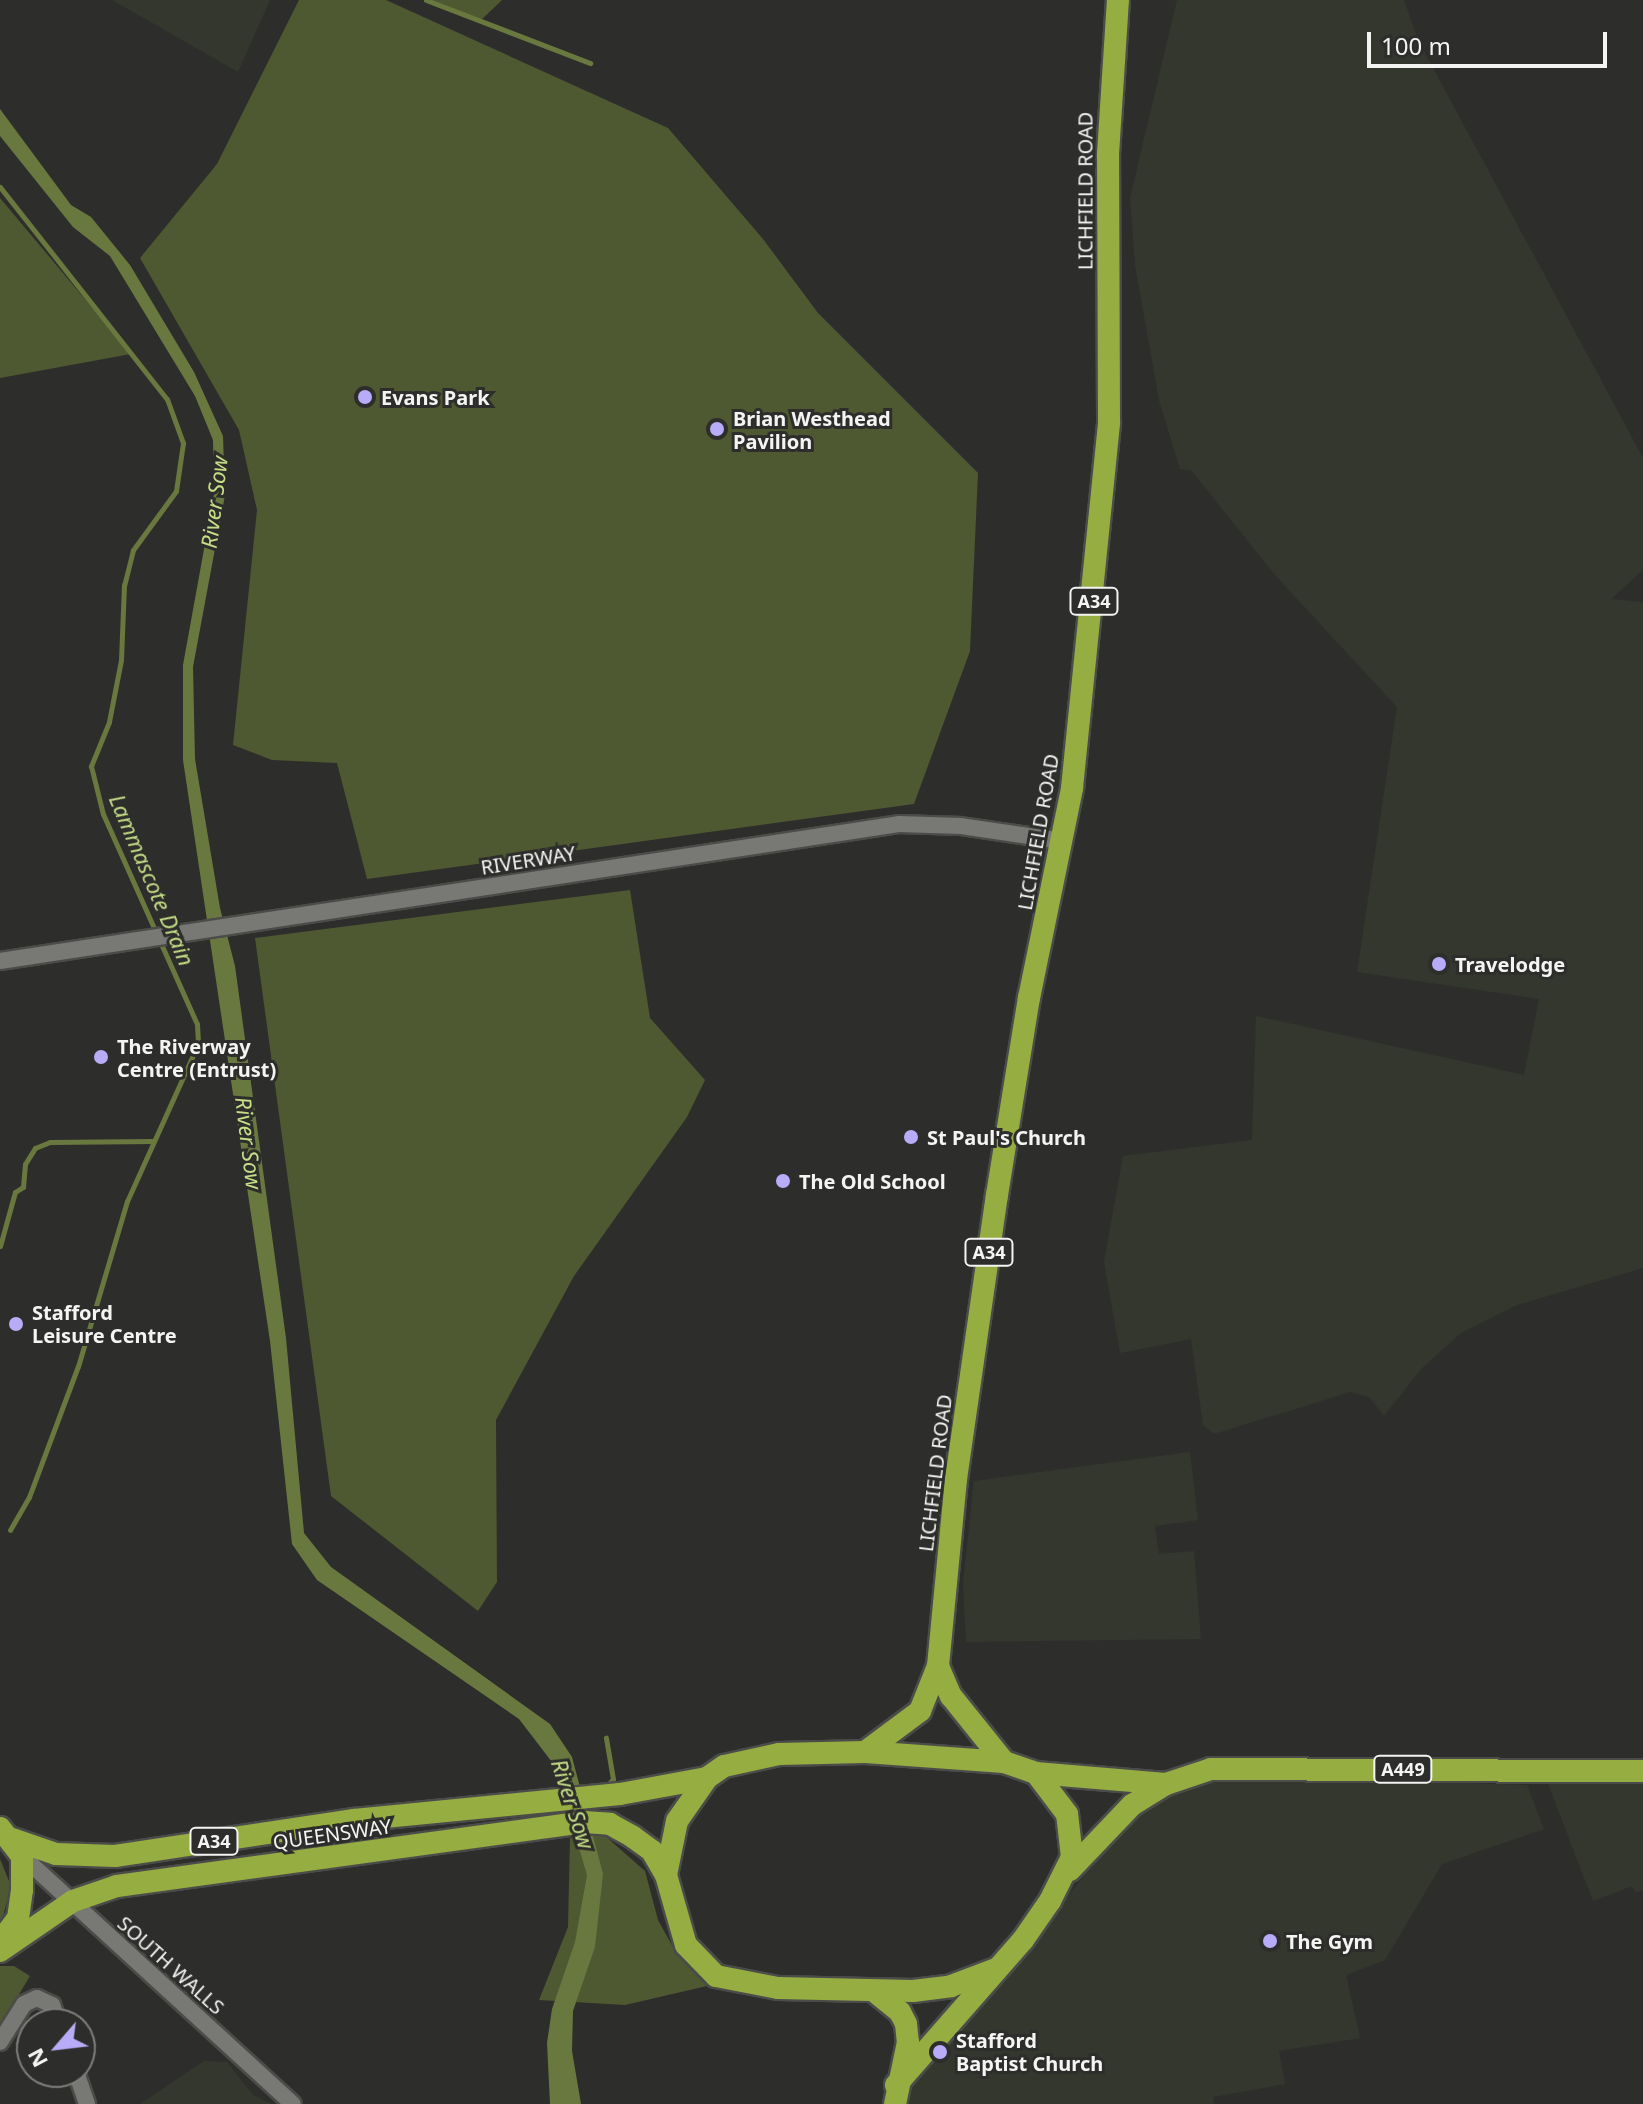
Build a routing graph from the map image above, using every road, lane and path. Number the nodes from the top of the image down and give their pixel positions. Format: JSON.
{"nodes":[{"id":1,"x":1118,"y":0,"type":"edge"},
{"id":2,"x":1063,"y":841,"type":"junction"},
{"id":3,"x":0,"y":961,"type":"edge"},
{"id":4,"x":938,"y":1666,"type":"junction"},
{"id":5,"x":865,"y":1752,"type":"junction"},
{"id":6,"x":1004,"y":1762,"type":"junction"},
{"id":7,"x":1643,"y":1771,"type":"edge"},
{"id":8,"x":1036,"y":1773,"type":"junction"},
{"id":9,"x":707,"y":1778,"type":"junction"},
{"id":10,"x":1166,"y":1784,"type":"junction"},
{"id":11,"x":11,"y":1841,"type":"edge"},
{"id":12,"x":666,"y":1875,"type":"junction"},
{"id":13,"x":1063,"y":1881,"type":"junction"},
{"id":14,"x":73,"y":1901,"type":"junction"},
{"id":15,"x":0,"y":1942,"type":"edge"},
{"id":16,"x":0,"y":1951,"type":"edge"},
{"id":17,"x":996,"y":1969,"type":"junction"},
{"id":18,"x":874,"y":1991,"type":"junction"},
{"id":19,"x":21,"y":2008,"type":"edge"},
{"id":20,"x":53,"y":2008,"type":"edge"},
{"id":21,"x":16,"y":2017,"type":"edge"},
{"id":22,"x":0,"y":2042,"type":"edge"},
{"id":23,"x":896,"y":2094,"type":"edge"},
{"id":24,"x":293,"y":2104,"type":"edge"}],
"edges":[{"from":1,"to":2,"type":"highway","name":"LICHFIELD ROAD","number":"A34"},
{"from":2,"to":3,"type":"street","name":"RIVERWAY"},
{"from":2,"to":4,"type":"highway","name":"LICHFIELD ROAD","number":"A34"},
{"from":4,"to":5,"type":"highway","name":"LICHFIELD ROAD","number":"A34"},
{"from":4,"to":6,"type":"highway"},
{"from":5,"to":6,"type":"highway","name":"QUEENSWAY"},
{"from":5,"to":9,"type":"highway","name":"QUEENSWAY"},
{"from":6,"to":8,"type":"highway","name":"QUEENSWAY"},
{"from":7,"to":10,"type":"highway","number":"A449"},
{"from":8,"to":10,"type":"highway","number":"A449"},
{"from":8,"to":13,"type":"highway"},
{"from":9,"to":11,"type":"highway","name":"QUEENSWAY","number":"A34"},
{"from":9,"to":12,"type":"highway"},
{"from":10,"to":13,"type":"highway","number":"A449"},
{"from":11,"to":14,"type":"street","name":"SOUTH WALLS"},
{"from":11,"to":15,"type":"highway"},
{"from":12,"to":14,"type":"highway","name":"QUEENSWAY","number":"A34"},
{"from":12,"to":18,"type":"highway"},
{"from":13,"to":17,"type":"highway"},
{"from":14,"to":16,"type":"highway","name":"QUEENSWAY","number":"A34"},
{"from":14,"to":24,"type":"street","name":"SOUTH WALLS"},
{"from":17,"to":18,"type":"highway"},
{"from":17,"to":23,"type":"highway"},
{"from":18,"to":23,"type":"highway"},
{"from":19,"to":20,"type":"street"},
{"from":21,"to":22,"type":"street"}]}
